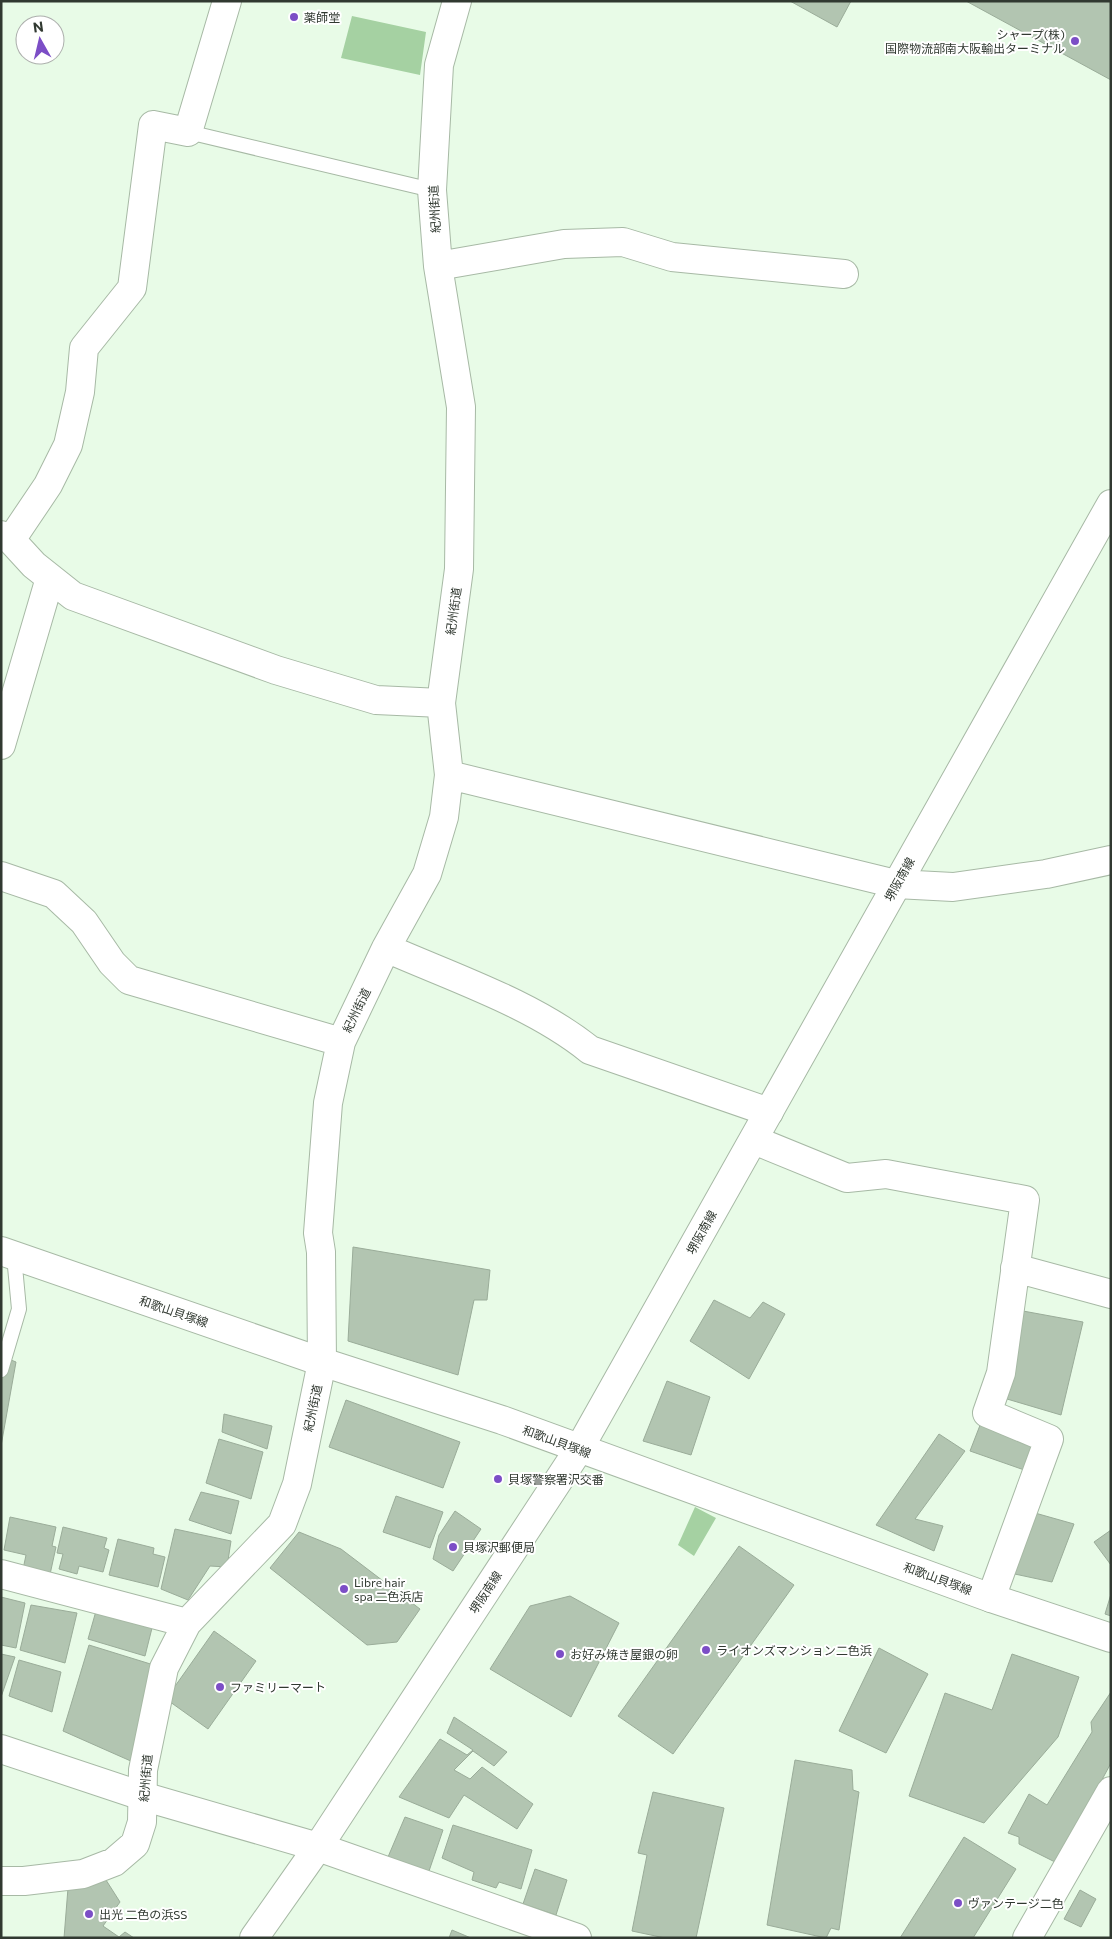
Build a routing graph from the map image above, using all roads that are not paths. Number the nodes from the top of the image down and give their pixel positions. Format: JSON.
{"nodes":[{"id":1,"x":227,"y":1,"type":"edge"},
{"id":2,"x":457,"y":1,"type":"edge"},
{"id":3,"x":188,"y":132,"type":"junction"},
{"id":4,"x":432,"y":190,"type":"junction"},
{"id":5,"x":438,"y":266,"type":"junction"},
{"id":6,"x":844,"y":274,"type":"dead end"},
{"id":7,"x":1111,"y":504,"type":"edge"},
{"id":8,"x":6,"y":538,"type":"edge"},
{"id":9,"x":50,"y":578,"type":"junction"},
{"id":10,"x":441,"y":703,"type":"junction"},
{"id":11,"x":1,"y":745,"type":"edge"},
{"id":12,"x":449,"y":775,"type":"junction"},
{"id":13,"x":1111,"y":860,"type":"edge"},
{"id":14,"x":1,"y":876,"type":"edge"},
{"id":15,"x":896,"y":884,"type":"junction"},
{"id":16,"x":386,"y":948,"type":"junction"},
{"id":17,"x":341,"y":1042,"type":"junction"},
{"id":18,"x":769,"y":1112,"type":"junction"},
{"id":19,"x":754,"y":1140,"type":"junction"},
{"id":20,"x":8,"y":1254,"type":"edge"},
{"id":21,"x":1015,"y":1268,"type":"junction"},
{"id":22,"x":1111,"y":1294,"type":"edge"},
{"id":23,"x":322,"y":1362,"type":"junction"},
{"id":24,"x":1,"y":1370,"type":"edge"},
{"id":25,"x":579,"y":1449,"type":"junction"},
{"id":26,"x":1,"y":1574,"type":"edge"},
{"id":27,"x":991,"y":1598,"type":"junction"},
{"id":28,"x":187,"y":1623,"type":"junction"},
{"id":29,"x":1111,"y":1638,"type":"edge"},
{"id":30,"x":1,"y":1749,"type":"edge"},
{"id":31,"x":1111,"y":1791,"type":"edge"},
{"id":32,"x":142,"y":1796,"type":"junction"},
{"id":33,"x":318,"y":1847,"type":"junction"},
{"id":34,"x":1,"y":1881,"type":"edge"},
{"id":35,"x":254,"y":1938,"type":"edge"},
{"id":36,"x":578,"y":1938,"type":"edge"},
{"id":37,"x":1028,"y":1938,"type":"edge"}],
"edges":[{"from":1,"to":3,"type":"street"},
{"from":2,"to":4,"type":"street","name":"紀州街道"},
{"from":3,"to":4,"type":"lane"},
{"from":3,"to":8,"type":"street"},
{"from":4,"to":5,"type":"street","name":"紀州街道"},
{"from":5,"to":6,"type":"street"},
{"from":5,"to":10,"type":"street","name":"紀州街道"},
{"from":7,"to":15,"type":"street","name":"堺阪南線"},
{"from":8,"to":9,"type":"street"},
{"from":9,"to":10,"type":"street"},
{"from":9,"to":11,"type":"street"},
{"from":10,"to":12,"type":"street","name":"紀州街道"},
{"from":12,"to":15,"type":"street"},
{"from":12,"to":16,"type":"street","name":"紀州街道"},
{"from":13,"to":15,"type":"street"},
{"from":14,"to":17,"type":"street"},
{"from":15,"to":18,"type":"street","name":"堺阪南線"},
{"from":16,"to":17,"type":"street","name":"紀州街道"},
{"from":16,"to":18,"type":"street"},
{"from":17,"to":23,"type":"street","name":"紀州街道"},
{"from":18,"to":19,"type":"street","name":"堺阪南線"},
{"from":19,"to":21,"type":"street"},
{"from":19,"to":25,"type":"street","name":"堺阪南線"},
{"from":20,"to":23,"type":"street","name":"和歌山貝塚線"},
{"from":20,"to":24,"type":"lane"},
{"from":21,"to":22,"type":"street"},
{"from":21,"to":27,"type":"street"},
{"from":23,"to":25,"type":"street","name":"和歌山貝塚線"},
{"from":23,"to":28,"type":"street","name":"紀州街道"},
{"from":25,"to":27,"type":"street","name":"和歌山貝塚線"},
{"from":25,"to":33,"type":"street","name":"堺阪南線"},
{"from":26,"to":28,"type":"street"},
{"from":27,"to":29,"type":"street","name":"和歌山貝塚線"},
{"from":28,"to":32,"type":"street","name":"紀州街道"},
{"from":30,"to":32,"type":"street"},
{"from":31,"to":37,"type":"street"},
{"from":32,"to":33,"type":"street"},
{"from":32,"to":34,"type":"street","name":"紀州街道"},
{"from":33,"to":35,"type":"street","name":"堺阪南線"},
{"from":33,"to":36,"type":"street"}]}
